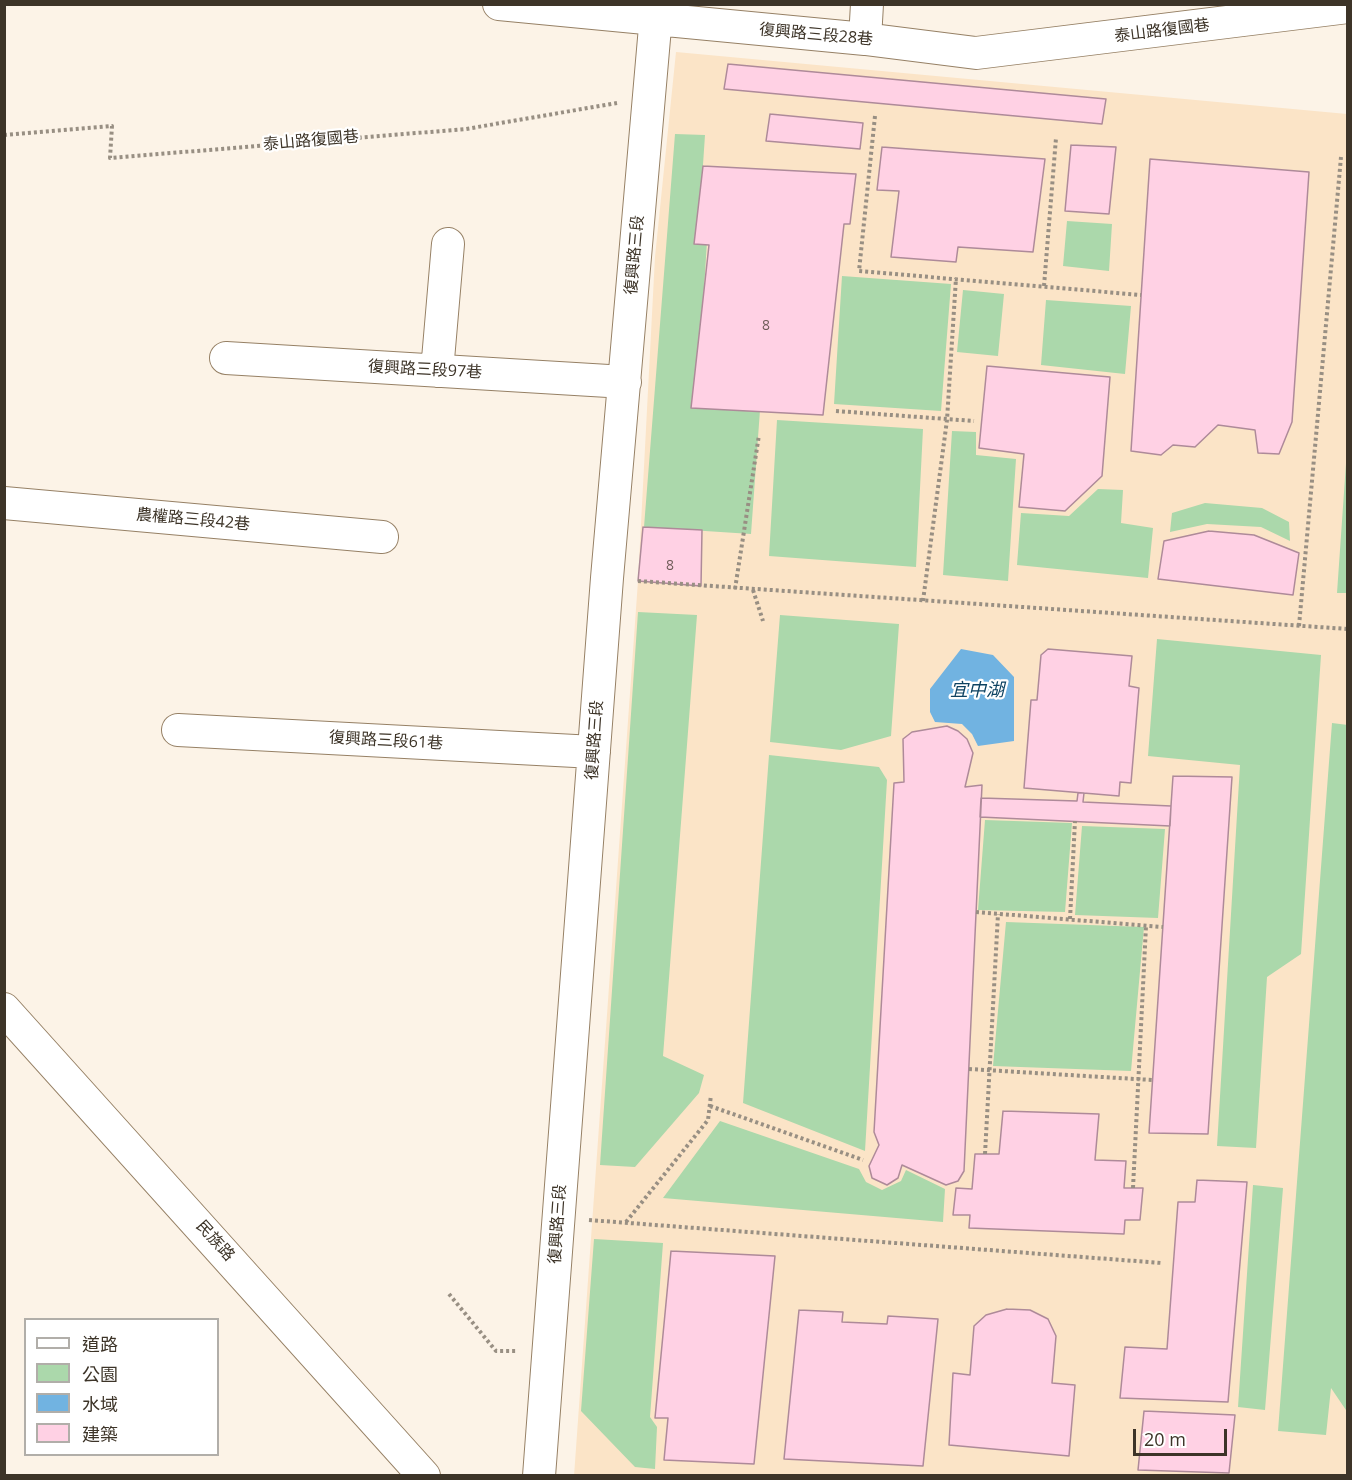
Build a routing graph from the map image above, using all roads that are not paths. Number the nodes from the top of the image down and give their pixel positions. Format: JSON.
{"nodes":[{"id":1,"x":499,"y":4,"type":"edge"},
{"id":2,"x":867,"y":4,"type":"edge"},
{"id":3,"x":1347,"y":7,"type":"edge"},
{"id":4,"x":656,"y":12,"type":"edge"},
{"id":5,"x":865,"y":39,"type":"junction"},
{"id":6,"x":976,"y":53,"type":"joint"},
{"id":7,"x":448,"y":244,"type":"dead end"},
{"id":8,"x":226,"y":358,"type":"dead end"},
{"id":9,"x":437,"y":371,"type":"junction"},
{"id":10,"x":625,"y":382,"type":"junction"},
{"id":11,"x":4,"y":503,"type":"edge"},
{"id":12,"x":382,"y":537,"type":"dead end"},
{"id":13,"x":178,"y":730,"type":"dead end"},
{"id":14,"x":594,"y":752,"type":"junction"},
{"id":15,"x":4,"y":1009,"type":"edge"},
{"id":16,"x":424,"y":1476,"type":"edge"},
{"id":17,"x":539,"y":1476,"type":"edge"}],
"edges":[{"from":1,"to":4,"type":"street","name":"復興路三段28巷"},
{"from":2,"to":5,"type":"street"},
{"from":3,"to":6,"type":"street","name":"泰山路復國巷"},
{"from":4,"to":5,"type":"street","name":"復興路三段28巷"},
{"from":4,"to":10,"type":"street","name":"復興路三段"},
{"from":5,"to":6,"type":"street","name":"復興路三段28巷"},
{"from":7,"to":9,"type":"street"},
{"from":8,"to":9,"type":"street","name":"復興路三段97巷"},
{"from":9,"to":10,"type":"street","name":"復興路三段97巷"},
{"from":10,"to":14,"type":"street","name":"復興路三段"},
{"from":11,"to":12,"type":"street","name":"農權路三段42巷"},
{"from":13,"to":14,"type":"street","name":"復興路三段61巷"},
{"from":14,"to":17,"type":"street","name":"復興路三段"},
{"from":15,"to":16,"type":"street","name":"民族路"}]}
